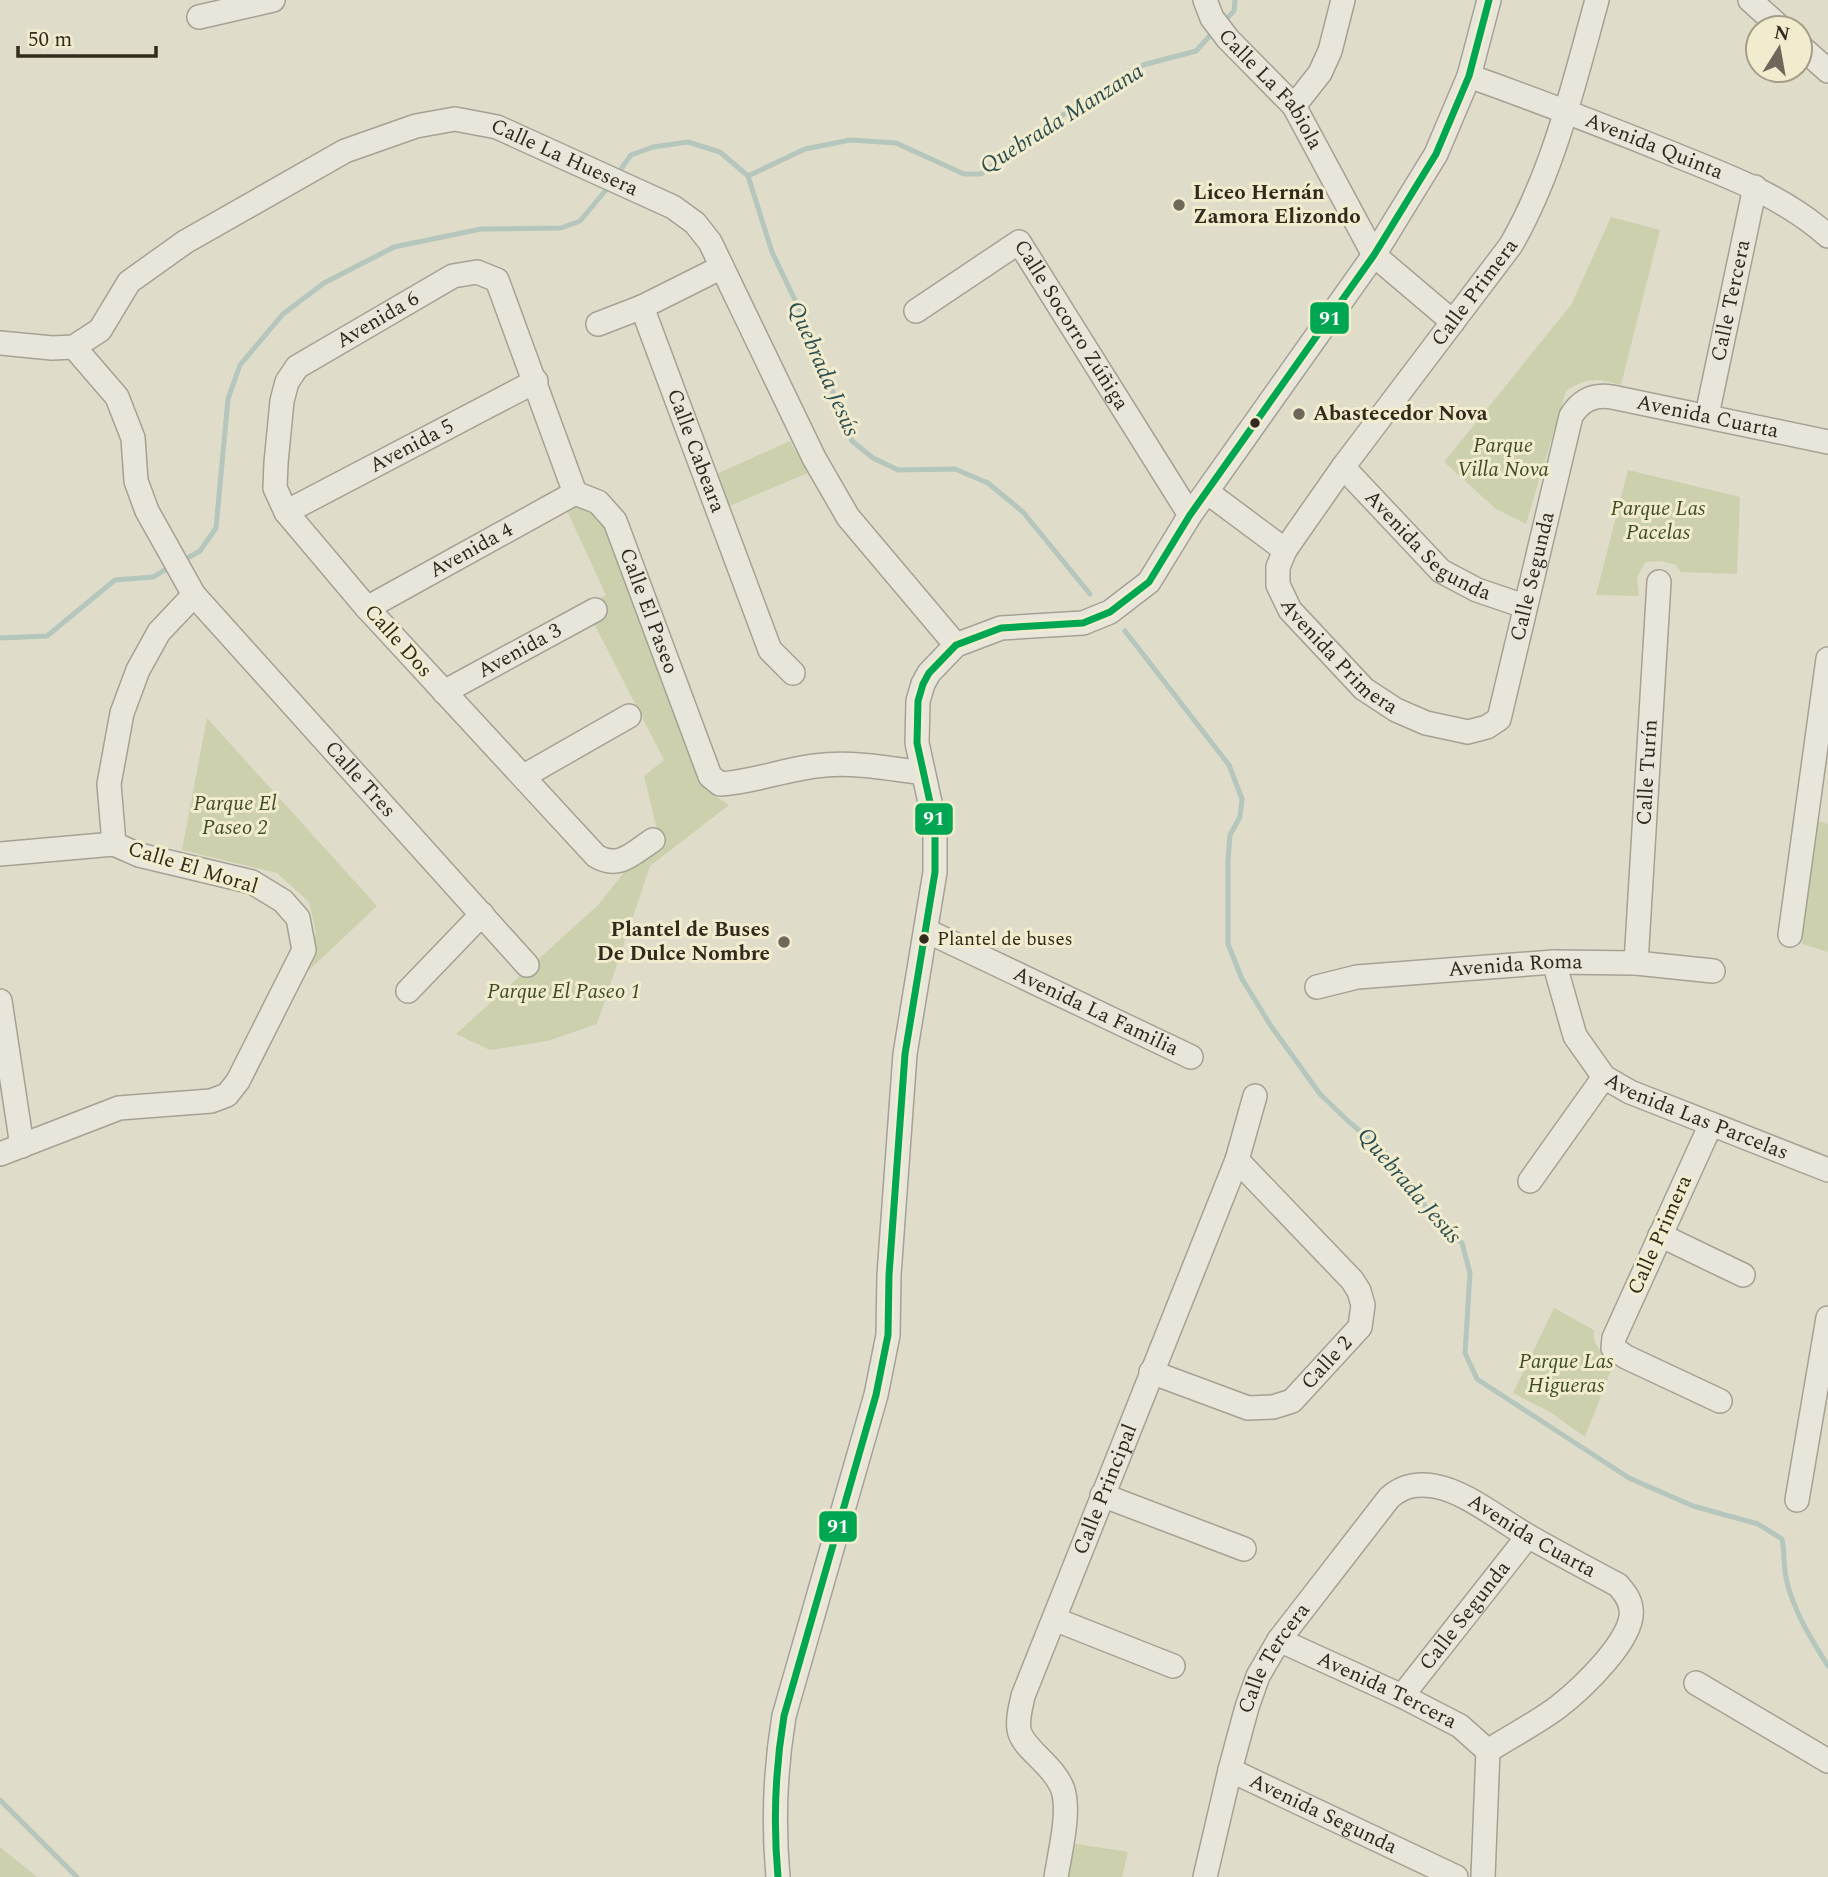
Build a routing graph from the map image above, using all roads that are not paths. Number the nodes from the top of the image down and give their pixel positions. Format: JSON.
{"nodes":[{"id":1,"x":273,"y":0,"type":"edge"},
{"id":2,"x":1343,"y":0,"type":"edge"},
{"id":3,"x":1489,"y":0,"type":"edge"},
{"id":4,"x":1597,"y":0,"type":"edge"},
{"id":5,"x":1750,"y":0,"type":"edge"},
{"id":6,"x":1209,"y":9,"type":"edge"},
{"id":7,"x":1765,"y":14,"type":"edge"},
{"id":8,"x":199,"y":16,"type":"dead end"},
{"id":9,"x":1814,"y":58,"type":"edge"},
{"id":10,"x":1828,"y":71,"type":"edge"},
{"id":11,"x":1469,"y":76,"type":"junction"},
{"id":12,"x":1293,"y":106,"type":"junction"},
{"id":13,"x":1566,"y":110,"type":"junction"},
{"id":14,"x":1755,"y":187,"type":"junction"},
{"id":15,"x":1828,"y":236,"type":"edge"},
{"id":16,"x":1374,"y":255,"type":"junction"},
{"id":17,"x":722,"y":267,"type":"junction"},
{"id":18,"x":642,"y":307,"type":"junction"},
{"id":19,"x":916,"y":311,"type":"dead end"},
{"id":20,"x":1453,"y":321,"type":"junction"},
{"id":21,"x":598,"y":324,"type":"dead end"},
{"id":22,"x":0,"y":343,"type":"edge"},
{"id":23,"x":74,"y":347,"type":"junction"},
{"id":24,"x":536,"y":381,"type":"junction"},
{"id":25,"x":287,"y":382,"type":"joint"},
{"id":26,"x":1587,"y":400,"type":"joint"},
{"id":27,"x":1707,"y":415,"type":"junction"},
{"id":28,"x":1828,"y":442,"type":"edge"},
{"id":29,"x":1343,"y":467,"type":"junction"},
{"id":30,"x":1206,"y":492,"type":"junction"},
{"id":31,"x":575,"y":493,"type":"junction"},
{"id":32,"x":286,"y":512,"type":"junction"},
{"id":33,"x":1190,"y":514,"type":"junction"},
{"id":34,"x":1285,"y":550,"type":"junction"},
{"id":35,"x":1659,"y":582,"type":"dead end"},
{"id":36,"x":194,"y":594,"type":"junction"},
{"id":37,"x":1524,"y":606,"type":"junction"},
{"id":38,"x":367,"y":608,"type":"junction"},
{"id":39,"x":595,"y":610,"type":"dead end"},
{"id":40,"x":956,"y":645,"type":"junction"},
{"id":41,"x":1828,"y":659,"type":"edge"},
{"id":42,"x":793,"y":673,"type":"dead end"},
{"id":43,"x":444,"y":692,"type":"junction"},
{"id":44,"x":629,"y":716,"type":"dead end"},
{"id":45,"x":1499,"y":719,"type":"joint"},
{"id":46,"x":923,"y":773,"type":"junction"},
{"id":47,"x":524,"y":776,"type":"junction"},
{"id":48,"x":653,"y":840,"type":"dead end"},
{"id":49,"x":114,"y":844,"type":"junction"},
{"id":50,"x":0,"y":854,"type":"edge"},
{"id":51,"x":482,"y":914,"type":"junction"},
{"id":52,"x":926,"y":931,"type":"junction"},
{"id":53,"x":1790,"y":935,"type":"dead end"},
{"id":54,"x":1554,"y":962,"type":"junction"},
{"id":55,"x":1636,"y":962,"type":"junction"},
{"id":56,"x":527,"y":965,"type":"dead end"},
{"id":57,"x":1713,"y":971,"type":"dead end"},
{"id":58,"x":1317,"y":987,"type":"dead end"},
{"id":59,"x":408,"y":991,"type":"dead end"},
{"id":60,"x":0,"y":1001,"type":"edge"},
{"id":61,"x":1191,"y":1057,"type":"dead end"},
{"id":62,"x":1604,"y":1077,"type":"junction"},
{"id":63,"x":1255,"y":1096,"type":"dead end"},
{"id":64,"x":1711,"y":1124,"type":"junction"},
{"id":65,"x":22,"y":1146,"type":"junction"},
{"id":66,"x":0,"y":1154,"type":"edge"},
{"id":67,"x":1237,"y":1160,"type":"junction"},
{"id":68,"x":1828,"y":1169,"type":"edge"},
{"id":69,"x":1530,"y":1181,"type":"dead end"},
{"id":70,"x":1660,"y":1235,"type":"junction"},
{"id":71,"x":1743,"y":1275,"type":"dead end"},
{"id":72,"x":1828,"y":1318,"type":"edge"},
{"id":73,"x":1151,"y":1372,"type":"junction"},
{"id":74,"x":1720,"y":1401,"type":"dead end"},
{"id":75,"x":1418,"y":1484,"type":"joint"},
{"id":76,"x":1102,"y":1495,"type":"junction"},
{"id":77,"x":1797,"y":1500,"type":"dead end"},
{"id":78,"x":1528,"y":1536,"type":"junction"},
{"id":79,"x":1244,"y":1549,"type":"dead end"},
{"id":80,"x":1054,"y":1619,"type":"junction"},
{"id":81,"x":1279,"y":1640,"type":"junction"},
{"id":82,"x":1173,"y":1666,"type":"dead end"},
{"id":83,"x":1696,"y":1683,"type":"dead end"},
{"id":84,"x":1402,"y":1696,"type":"junction"},
{"id":85,"x":1488,"y":1751,"type":"junction"},
{"id":86,"x":1828,"y":1761,"type":"edge"},
{"id":87,"x":1230,"y":1770,"type":"junction"},
{"id":88,"x":778,"y":1877,"type":"edge"},
{"id":89,"x":1056,"y":1877,"type":"edge"},
{"id":90,"x":1205,"y":1877,"type":"edge"},
{"id":91,"x":1456,"y":1877,"type":"edge"},
{"id":92,"x":1483,"y":1877,"type":"edge"}],
"edges":[{"from":1,"to":8,"type":"street"},
{"from":2,"to":12,"type":"street"},
{"from":3,"to":11,"type":"street"},
{"from":4,"to":13,"type":"street","name":"Calle Primera"},
{"from":5,"to":7,"type":"street"},
{"from":6,"to":12,"type":"street","name":"Calle La Fabiola"},
{"from":9,"to":10,"type":"street"},
{"from":11,"to":13,"type":"street","name":"Avenida Quinta"},
{"from":11,"to":16,"type":"street"},
{"from":12,"to":16,"type":"street","name":"Calle La Fabiola"},
{"from":13,"to":14,"type":"street","name":"Avenida Quinta"},
{"from":13,"to":20,"type":"street","name":"Calle Primera"},
{"from":14,"to":15,"type":"street","name":"Avenida Quinta"},
{"from":14,"to":27,"type":"street","name":"Calle Tercera"},
{"from":16,"to":20,"type":"street"},
{"from":16,"to":30,"type":"street"},
{"from":17,"to":18,"type":"street"},
{"from":17,"to":23,"type":"street","name":"Calle La Huesera"},
{"from":17,"to":40,"type":"street","name":"Calle La Huesera"},
{"from":18,"to":21,"type":"street"},
{"from":18,"to":42,"type":"street","name":"Calle Cabeara"},
{"from":19,"to":33,"type":"street","name":"Calle Socorro Zúñiga"},
{"from":20,"to":29,"type":"street","name":"Calle Primera"},
{"from":22,"to":23,"type":"street"},
{"from":23,"to":36,"type":"street"},
{"from":24,"to":25,"type":"street","name":"Avenida 6"},
{"from":24,"to":31,"type":"street"},
{"from":24,"to":32,"type":"street","name":"Avenida 5"},
{"from":25,"to":32,"type":"street","name":"Calle Dos"},
{"from":26,"to":27,"type":"street","name":"Avenida Cuarta"},
{"from":26,"to":37,"type":"street","name":"Calle Segunda"},
{"from":27,"to":28,"type":"street","name":"Avenida Cuarta"},
{"from":29,"to":34,"type":"street","name":"Calle Primera"},
{"from":29,"to":37,"type":"street","name":"Avenida Segunda"},
{"from":30,"to":33,"type":"street"},
{"from":30,"to":34,"type":"street"},
{"from":31,"to":38,"type":"street","name":"Avenida 4"},
{"from":31,"to":46,"type":"street","name":"Calle El Paseo"},
{"from":32,"to":38,"type":"street","name":"Calle Dos"},
{"from":33,"to":40,"type":"street"},
{"from":34,"to":45,"type":"street","name":"Avenida Primera"},
{"from":35,"to":55,"type":"street","name":"Calle Turín"},
{"from":36,"to":49,"type":"street","name":"Calle El Moral"},
{"from":36,"to":51,"type":"street","name":"Calle Tres"},
{"from":37,"to":45,"type":"street","name":"Calle Segunda"},
{"from":38,"to":43,"type":"street","name":"Calle Dos"},
{"from":39,"to":43,"type":"street","name":"Avenida 3"},
{"from":40,"to":46,"type":"street"},
{"from":41,"to":53,"type":"street"},
{"from":43,"to":47,"type":"street","name":"Calle Dos"},
{"from":44,"to":47,"type":"street"},
{"from":46,"to":52,"type":"street"},
{"from":47,"to":48,"type":"street","name":"Calle Dos"},
{"from":49,"to":50,"type":"street"},
{"from":49,"to":65,"type":"street","name":"Calle El Moral"},
{"from":51,"to":56,"type":"street","name":"Calle Tres"},
{"from":51,"to":59,"type":"street"},
{"from":52,"to":61,"type":"street","name":"Avenida La Familia"},
{"from":52,"to":88,"type":"street"},
{"from":54,"to":55,"type":"street","name":"Avenida Roma"},
{"from":54,"to":58,"type":"street","name":"Avenida Roma"},
{"from":54,"to":62,"type":"street","name":"Avenida Las Parcelas"},
{"from":55,"to":57,"type":"street","name":"Avenida Roma"},
{"from":60,"to":65,"type":"street"},
{"from":62,"to":64,"type":"street","name":"Avenida Las Parcelas"},
{"from":62,"to":69,"type":"street"},
{"from":63,"to":67,"type":"street","name":"Calle Principal"},
{"from":64,"to":68,"type":"street","name":"Avenida Las Parcelas"},
{"from":64,"to":70,"type":"street","name":"Calle Primera"},
{"from":65,"to":66,"type":"street","name":"Calle El Moral"},
{"from":67,"to":73,"type":"street","name":"Calle Principal"},
{"from":67,"to":73,"type":"street","name":"Calle 2"},
{"from":70,"to":71,"type":"street"},
{"from":70,"to":74,"type":"street","name":"Calle Primera"},
{"from":72,"to":77,"type":"street"},
{"from":73,"to":76,"type":"street","name":"Calle Principal"},
{"from":75,"to":78,"type":"street","name":"Avenida Cuarta"},
{"from":75,"to":81,"type":"street","name":"Calle Tercera"},
{"from":76,"to":79,"type":"street"},
{"from":76,"to":80,"type":"street","name":"Calle Principal"},
{"from":78,"to":84,"type":"street","name":"Calle Segunda"},
{"from":78,"to":85,"type":"street","name":"Avenida Cuarta"},
{"from":80,"to":82,"type":"street"},
{"from":80,"to":89,"type":"street","name":"Calle Principal"},
{"from":81,"to":84,"type":"street","name":"Avenida Tercera"},
{"from":81,"to":87,"type":"street","name":"Calle Tercera"},
{"from":83,"to":86,"type":"street"},
{"from":84,"to":85,"type":"street","name":"Avenida Tercera"},
{"from":85,"to":92,"type":"street"},
{"from":87,"to":90,"type":"street","name":"Calle Tercera"},
{"from":87,"to":91,"type":"street","name":"Avenida Segunda"}]}
